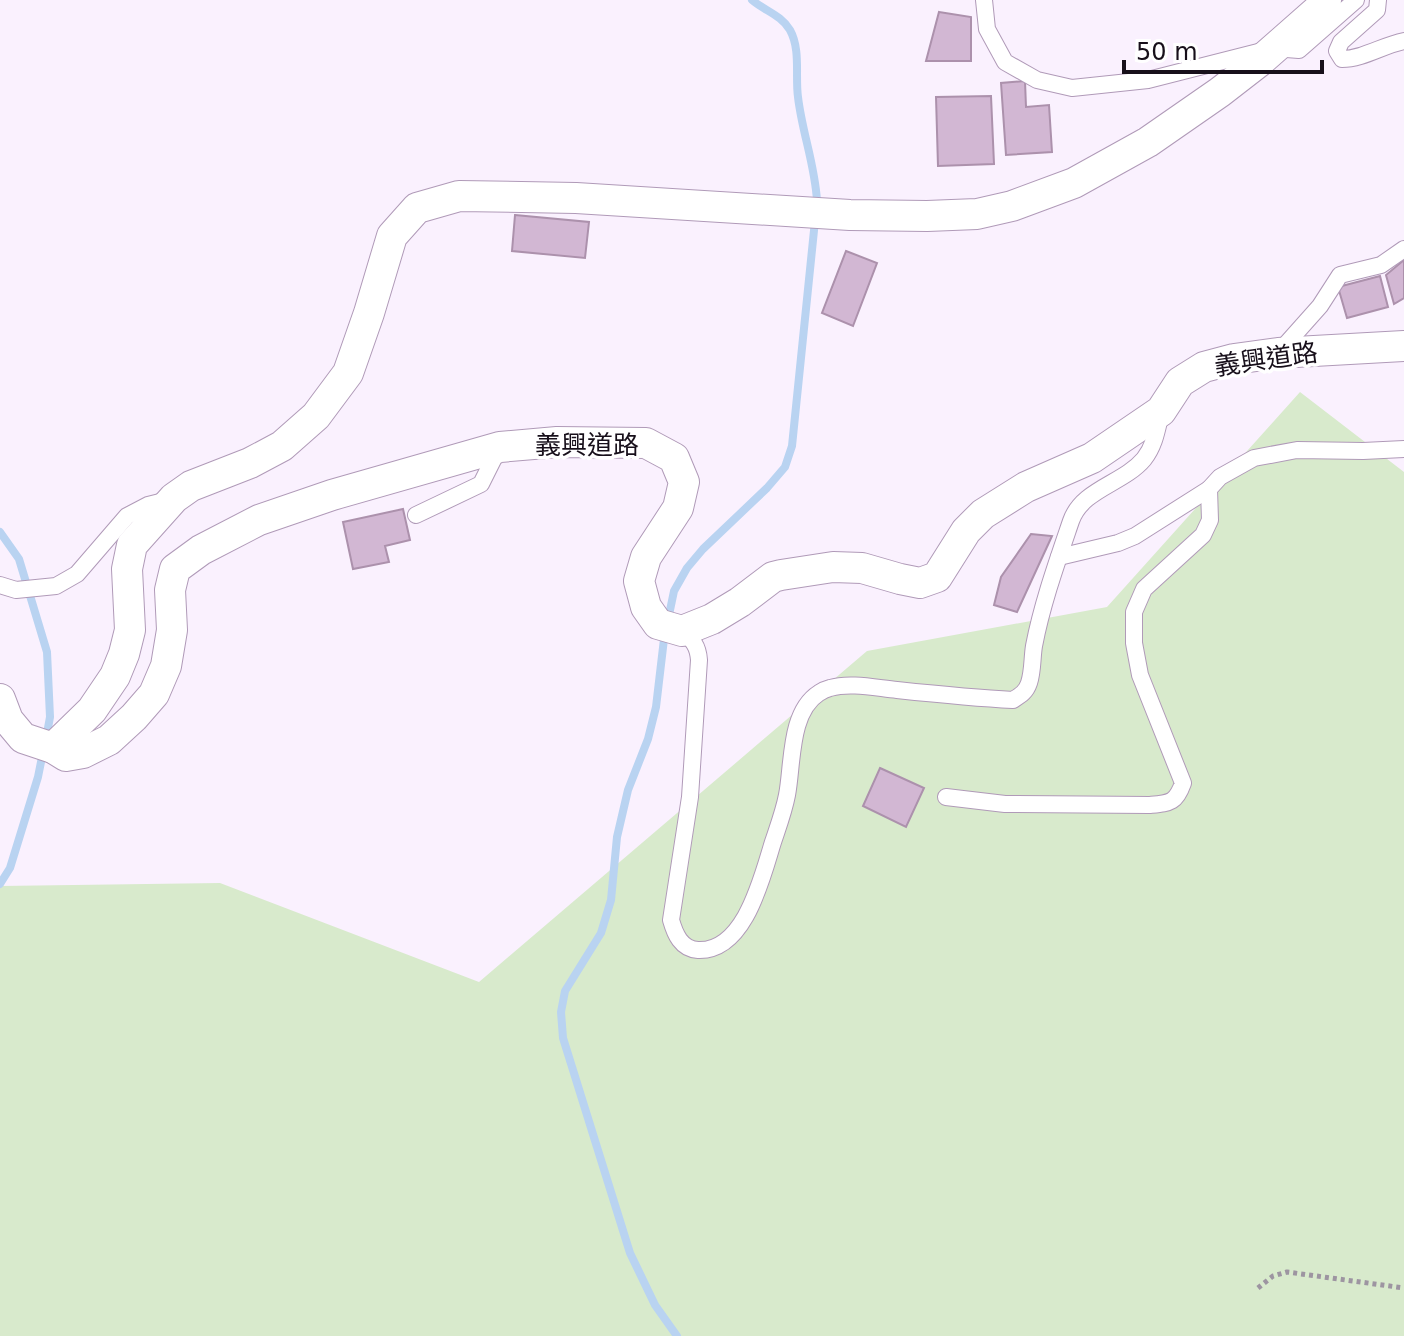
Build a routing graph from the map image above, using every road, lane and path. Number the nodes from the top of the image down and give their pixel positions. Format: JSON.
{"nodes":[{"id":1,"x":984,"y":0,"type":"edge"},
{"id":2,"x":1326,"y":0,"type":"edge"},
{"id":3,"x":1356,"y":0,"type":"edge"},
{"id":4,"x":1378,"y":0,"type":"edge"},
{"id":5,"x":1404,"y":41,"type":"edge"},
{"id":6,"x":1274,"y":48,"type":"junction"},
{"id":7,"x":1404,"y":249,"type":"edge"},
{"id":8,"x":1404,"y":346,"type":"edge"},
{"id":9,"x":1278,"y":353,"type":"junction"},
{"id":10,"x":1161,"y":411,"type":"junction"},
{"id":11,"x":500,"y":447,"type":"junction"},
{"id":12,"x":1404,"y":449,"type":"edge"},
{"id":13,"x":1209,"y":489,"type":"junction"},
{"id":14,"x":174,"y":498,"type":"junction"},
{"id":15,"x":416,"y":515,"type":"dead end"},
{"id":16,"x":1059,"y":557,"type":"junction"},
{"id":17,"x":0,"y":585,"type":"edge"},
{"id":18,"x":682,"y":631,"type":"junction"},
{"id":19,"x":0,"y":699,"type":"edge"},
{"id":20,"x":53,"y":748,"type":"junction"},
{"id":21,"x":946,"y":797,"type":"dead end"},
{"id":22,"x":1258,"y":1288,"type":"dead end"},
{"id":23,"x":1404,"y":1288,"type":"edge"}],
"edges":[{"from":1,"to":6,"type":"lane"},
{"from":2,"to":6,"type":"street"},
{"from":3,"to":6,"type":"lane"},
{"from":4,"to":5,"type":"lane"},
{"from":6,"to":14,"type":"street"},
{"from":7,"to":9,"type":"lane"},
{"from":8,"to":9,"type":"street","name":"義興道路"},
{"from":9,"to":10,"type":"street","name":"義興道路"},
{"from":10,"to":16,"type":"lane"},
{"from":10,"to":18,"type":"street","name":"義興道路"},
{"from":11,"to":15,"type":"lane"},
{"from":11,"to":18,"type":"street","name":"義興道路"},
{"from":11,"to":20,"type":"street","name":"義興道路"},
{"from":12,"to":13,"type":"lane"},
{"from":13,"to":16,"type":"lane"},
{"from":13,"to":21,"type":"lane"},
{"from":14,"to":17,"type":"lane"},
{"from":14,"to":20,"type":"street"},
{"from":16,"to":18,"type":"lane"},
{"from":19,"to":20,"type":"street","name":"義興道路"},
{"from":22,"to":23,"type":"path"}]}
